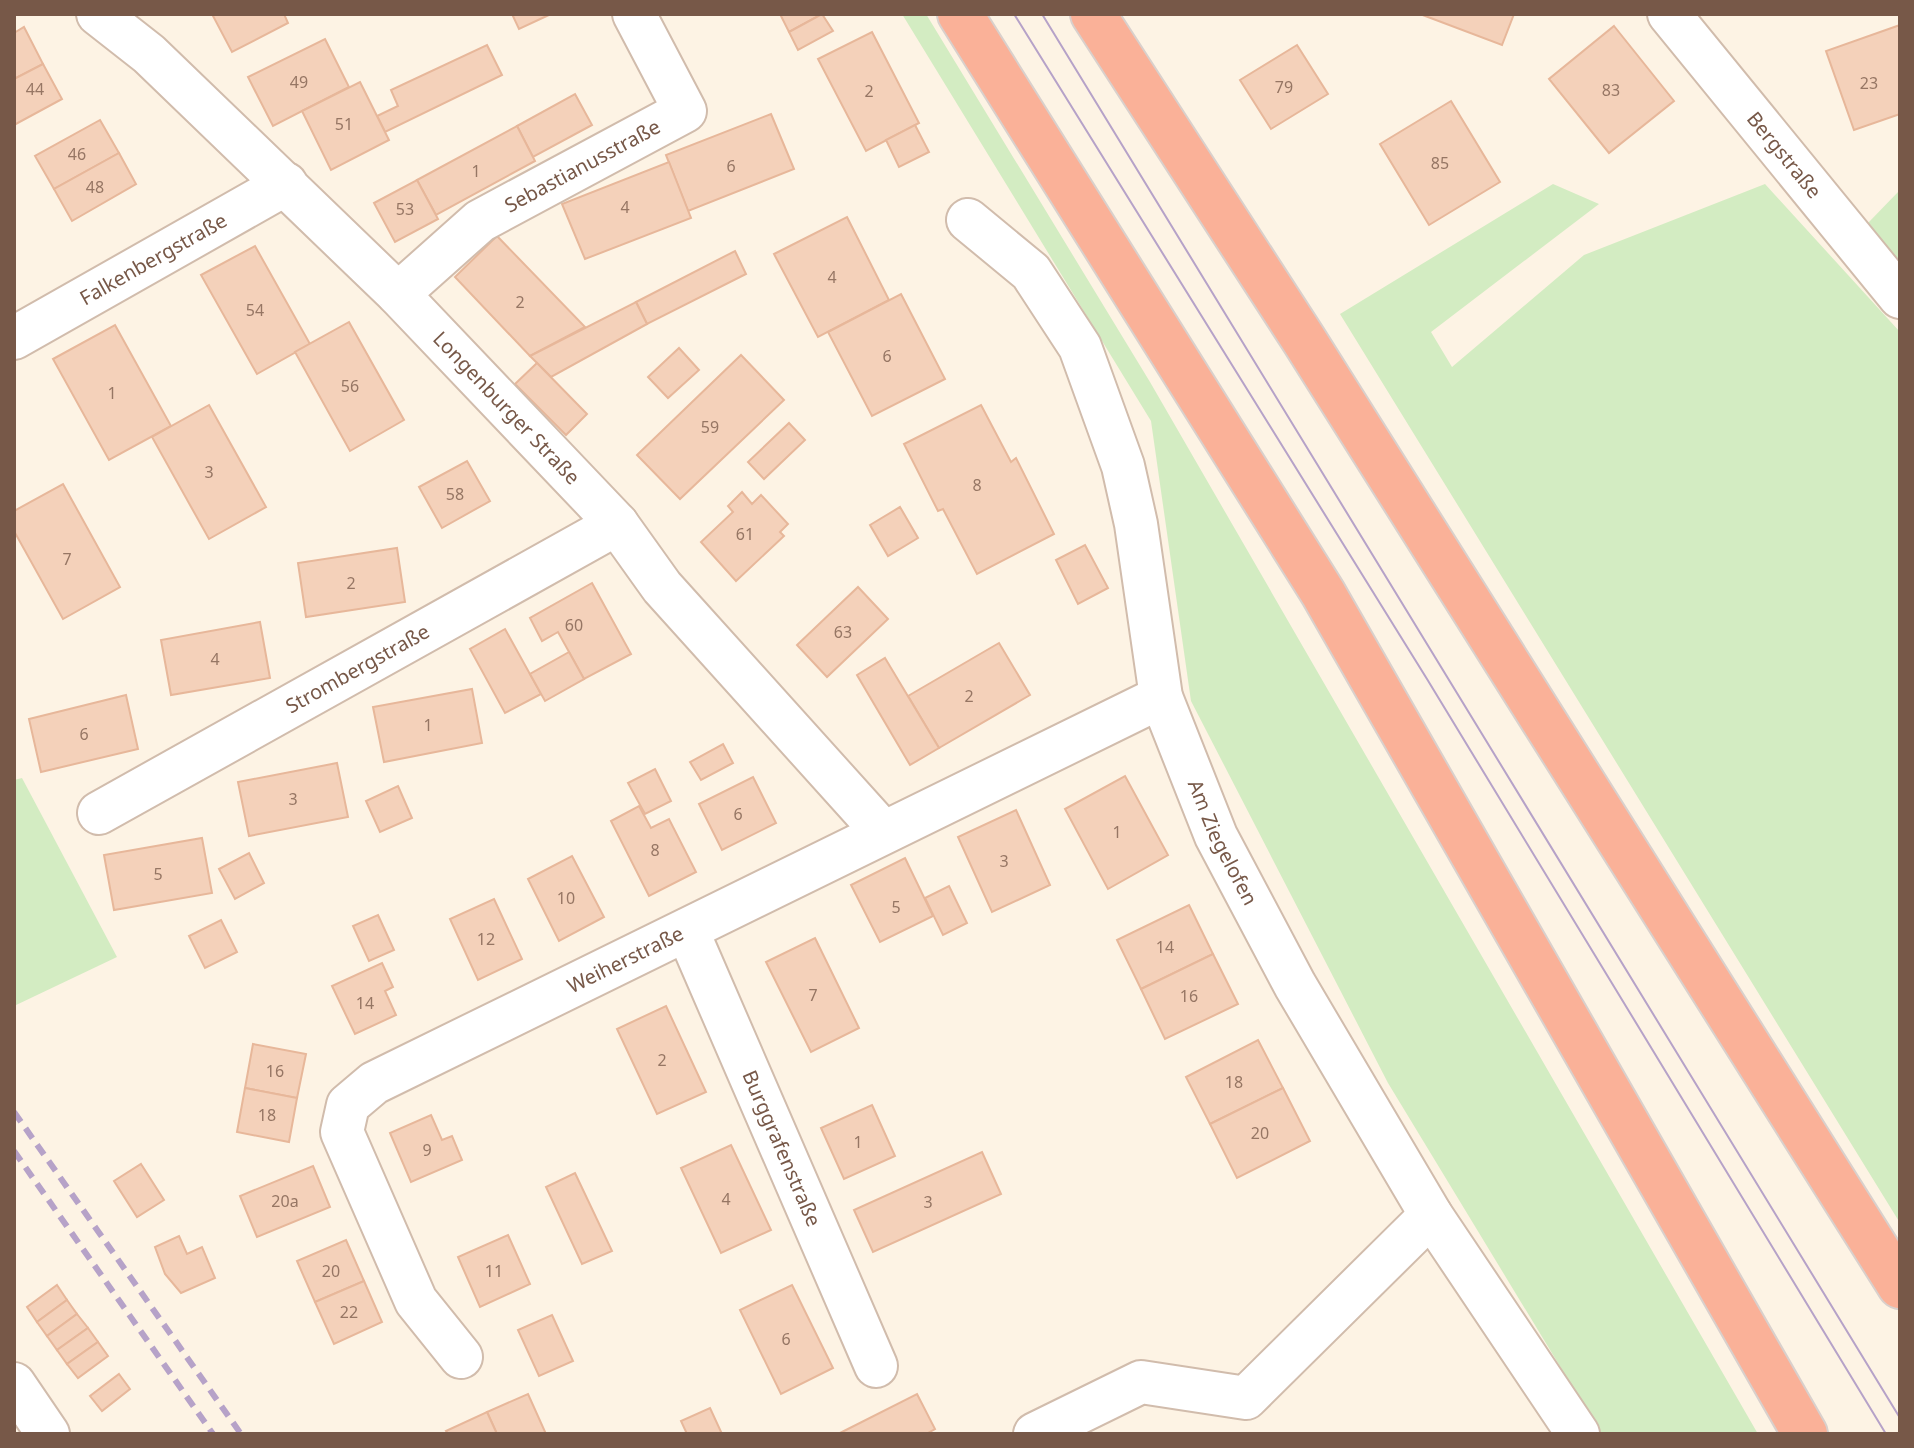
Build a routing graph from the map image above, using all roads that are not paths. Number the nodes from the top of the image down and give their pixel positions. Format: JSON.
{"nodes":[{"id":1,"x":98,"y":14,"type":"edge"},
{"id":2,"x":634,"y":14,"type":"edge"},
{"id":3,"x":960,"y":14,"type":"edge"},
{"id":4,"x":1093,"y":14,"type":"edge"},
{"id":5,"x":1669,"y":14,"type":"edge"},
{"id":6,"x":286,"y":184,"type":"junction"},
{"id":7,"x":968,"y":220,"type":"dead end"},
{"id":8,"x":398,"y":294,"type":"junction"},
{"id":9,"x":1900,"y":297,"type":"edge"},
{"id":10,"x":16,"y":331,"type":"edge"},
{"id":11,"x":617,"y":524,"type":"junction"},
{"id":12,"x":1161,"y":697,"type":"junction"},
{"id":13,"x":99,"y":813,"type":"dead end"},
{"id":14,"x":882,"y":831,"type":"junction"},
{"id":15,"x":687,"y":930,"type":"junction"},
{"id":16,"x":1431,"y":1215,"type":"junction"},
{"id":17,"x":1900,"y":1286,"type":"edge"},
{"id":18,"x":461,"y":1357,"type":"dead end"},
{"id":19,"x":876,"y":1366,"type":"dead end"},
{"id":20,"x":14,"y":1384,"type":"edge"},
{"id":21,"x":48,"y":1434,"type":"edge"},
{"id":22,"x":1035,"y":1434,"type":"edge"},
{"id":23,"x":1578,"y":1434,"type":"edge"},
{"id":24,"x":1805,"y":1434,"type":"edge"}],
"edges":[{"from":1,"to":6,"type":"street","name":"Longenburger Straße"},
{"from":2,"to":8,"type":"street","name":"Sebastianusstraße"},
{"from":3,"to":24,"type":"highway"},
{"from":4,"to":17,"type":"highway"},
{"from":5,"to":9,"type":"street","name":"Bergstraße"},
{"from":6,"to":8,"type":"street","name":"Longenburger Straße"},
{"from":6,"to":10,"type":"street","name":"Falkenbergstraße"},
{"from":7,"to":12,"type":"street","name":"Am Ziegelofen"},
{"from":8,"to":11,"type":"street","name":"Longenburger Straße"},
{"from":11,"to":13,"type":"street","name":"Strombergstraße"},
{"from":11,"to":14,"type":"street","name":"Longenburger Straße"},
{"from":12,"to":14,"type":"street","name":"Weiherstraße"},
{"from":12,"to":16,"type":"street","name":"Am Ziegelofen"},
{"from":14,"to":15,"type":"street","name":"Weiherstraße"},
{"from":15,"to":18,"type":"street","name":"Weiherstraße"},
{"from":15,"to":19,"type":"street","name":"Burggrafenstraße"},
{"from":16,"to":22,"type":"street"},
{"from":16,"to":23,"type":"street","name":"Am Ziegelofen"},
{"from":20,"to":21,"type":"street"}]}
